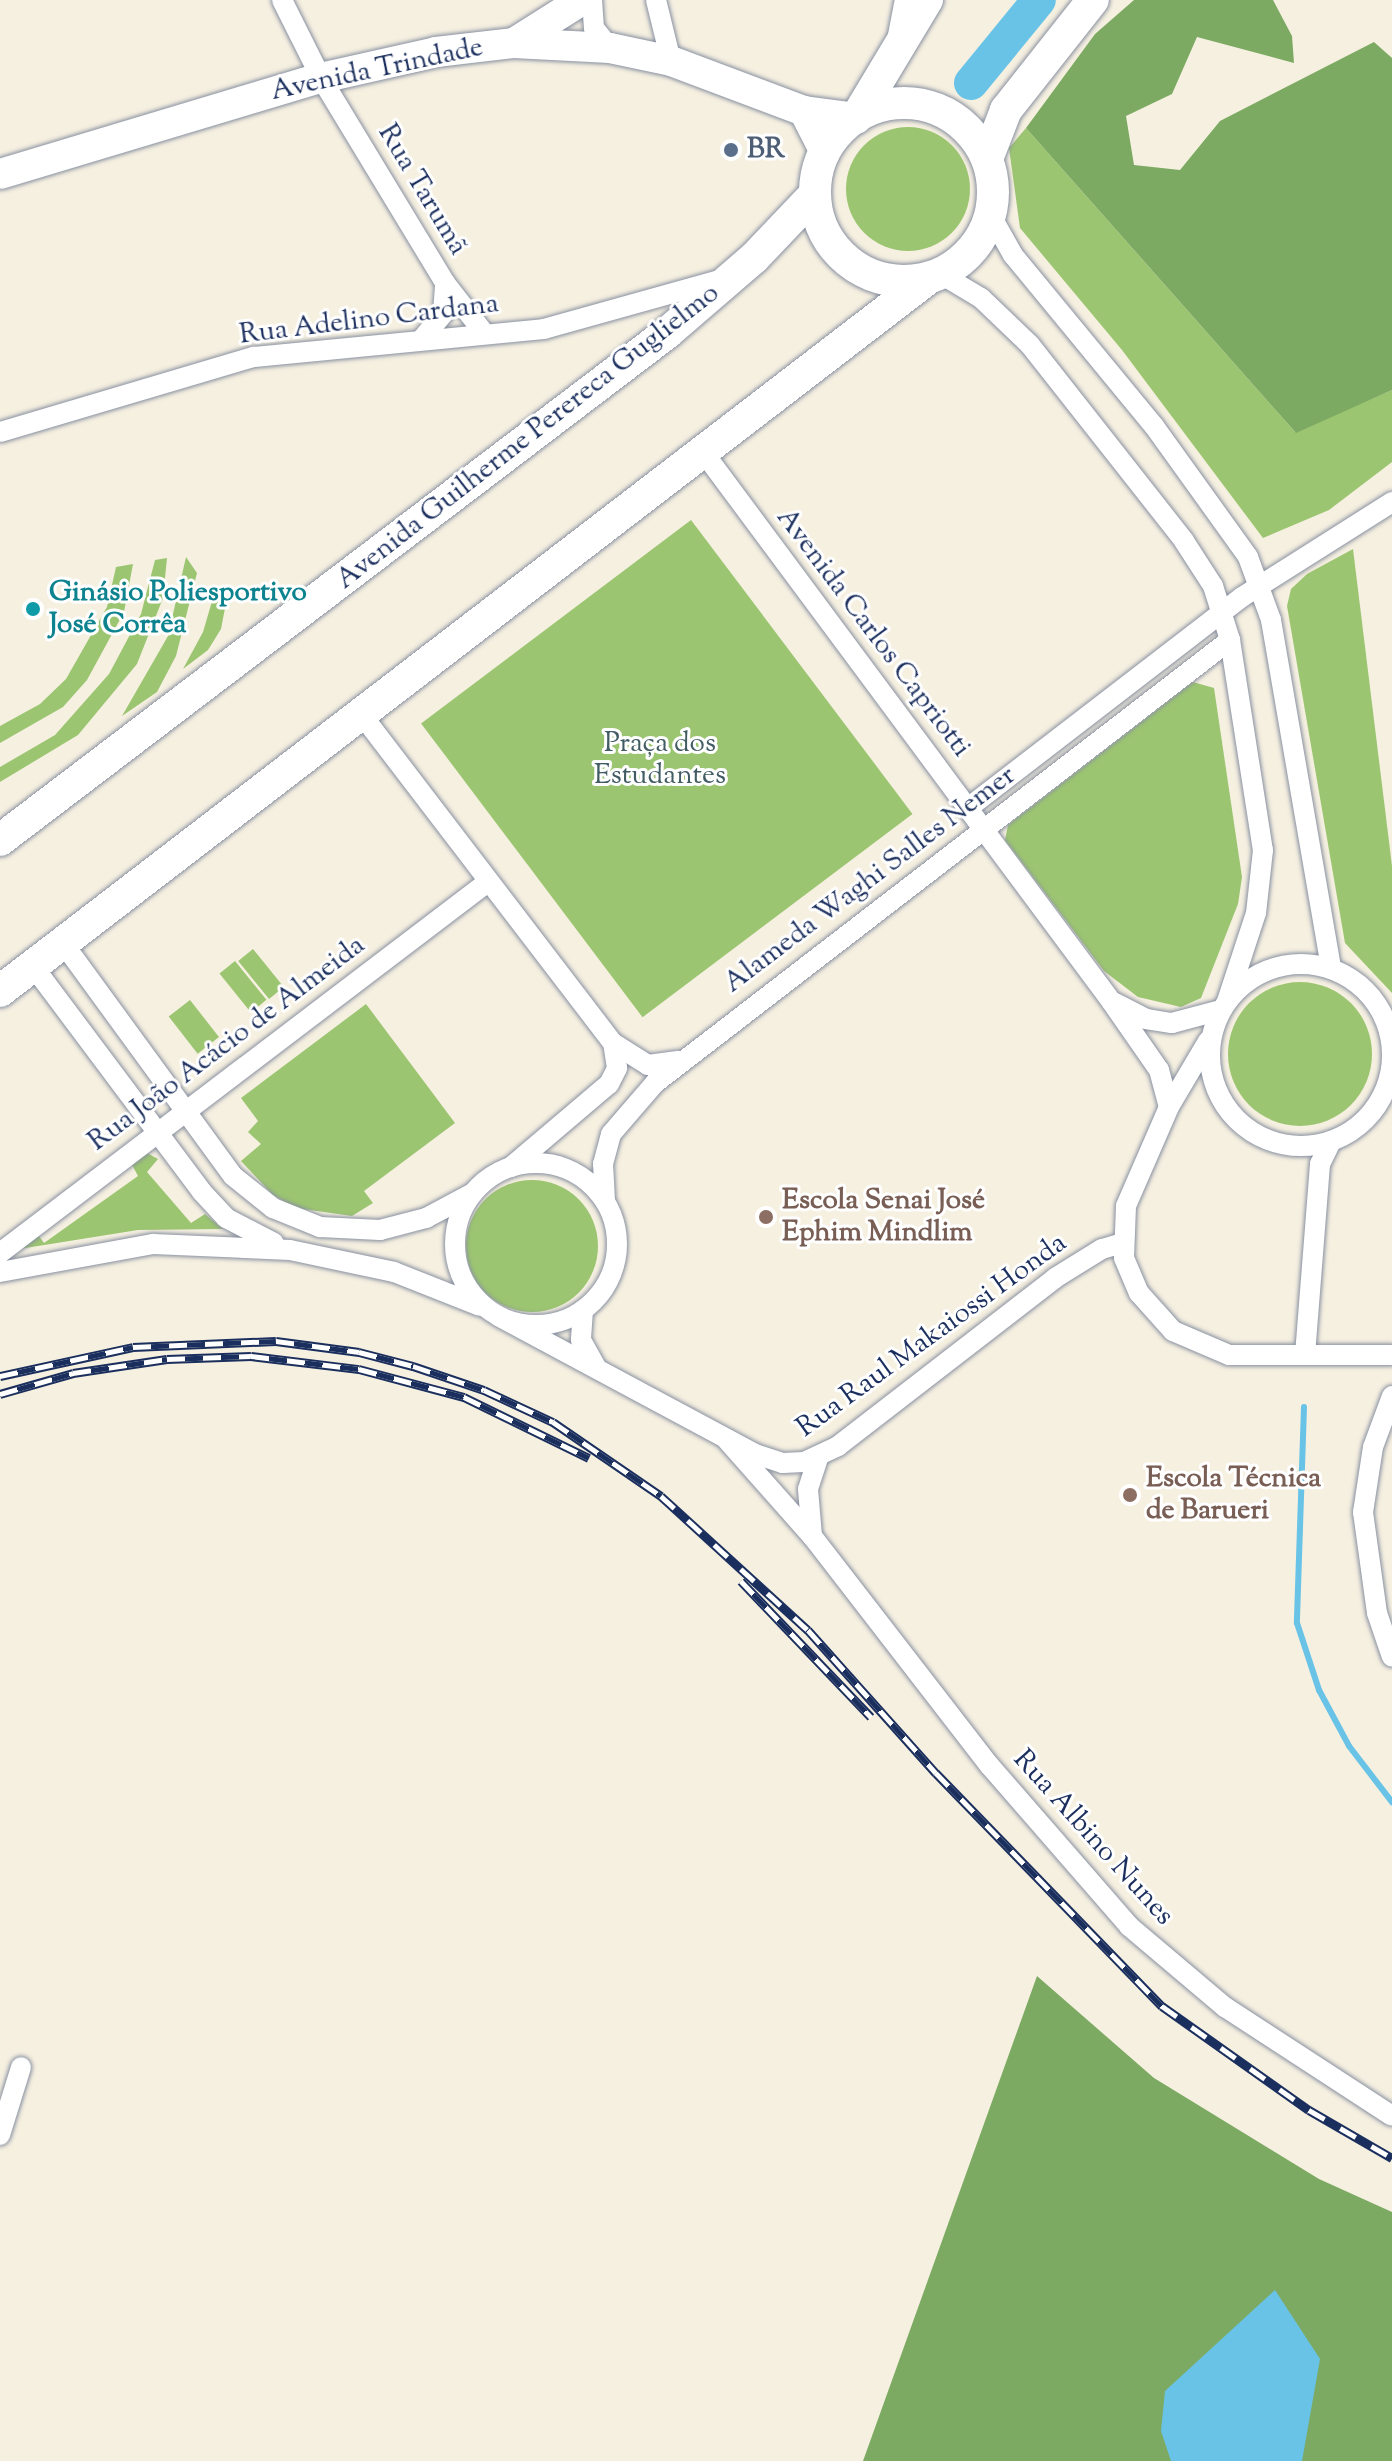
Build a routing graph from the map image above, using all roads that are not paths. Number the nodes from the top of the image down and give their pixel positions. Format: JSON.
{"nodes":[{"id":1,"x":282,"y":0,"type":"edge"},
{"id":2,"x":582,"y":0,"type":"edge"},
{"id":3,"x":592,"y":0,"type":"edge"},
{"id":4,"x":656,"y":0,"type":"edge"},
{"id":5,"x":1093,"y":0,"type":"edge"},
{"id":6,"x":912,"y":14,"type":"edge"},
{"id":7,"x":514,"y":43,"type":"junction"},
{"id":8,"x":610,"y":48,"type":"junction"},
{"id":9,"x":671,"y":61,"type":"junction"},
{"id":10,"x":321,"y":78,"type":"junction"},
{"id":11,"x":804,"y":111,"type":"junction"},
{"id":12,"x":856,"y":118,"type":"junction"},
{"id":13,"x":825,"y":152,"type":"junction"},
{"id":14,"x":987,"y":159,"type":"junction"},
{"id":15,"x":0,"y":174,"type":"edge"},
{"id":16,"x":815,"y":194,"type":"junction"},
{"id":17,"x":990,"y":214,"type":"junction"},
{"id":18,"x":735,"y":275,"type":"junction"},
{"id":19,"x":934,"y":275,"type":"junction"},
{"id":20,"x":445,"y":283,"type":"junction"},
{"id":21,"x":484,"y":333,"type":"junction"},
{"id":22,"x":422,"y":339,"type":"junction"},
{"id":23,"x":0,"y":432,"type":"edge"},
{"id":24,"x":704,"y":453,"type":"junction"},
{"id":25,"x":1392,"y":502,"type":"edge"},
{"id":26,"x":1260,"y":584,"type":"junction"},
{"id":27,"x":1223,"y":611,"type":"junction"},
{"id":28,"x":1230,"y":640,"type":"junction"},
{"id":29,"x":362,"y":715,"type":"junction"},
{"id":30,"x":968,"y":808,"type":"junction"},
{"id":31,"x":984,"y":829,"type":"junction"},
{"id":32,"x":0,"y":840,"type":"edge"},
{"id":33,"x":489,"y":881,"type":"junction"},
{"id":34,"x":63,"y":943,"type":"junction"},
{"id":35,"x":33,"y":966,"type":"junction"},
{"id":36,"x":1331,"y":969,"type":"junction"},
{"id":37,"x":0,"y":991,"type":"edge"},
{"id":38,"x":1111,"y":1001,"type":"junction"},
{"id":39,"x":1224,"y":1006,"type":"junction"},
{"id":40,"x":1212,"y":1034,"type":"junction"},
{"id":41,"x":613,"y":1043,"type":"junction"},
{"id":42,"x":1392,"y":1048,"type":"edge"},
{"id":43,"x":686,"y":1058,"type":"junction"},
{"id":44,"x":1169,"y":1107,"type":"junction"},
{"id":45,"x":186,"y":1109,"type":"junction"},
{"id":46,"x":156,"y":1131,"type":"junction"},
{"id":47,"x":1331,"y":1141,"type":"junction"},
{"id":48,"x":508,"y":1168,"type":"junction"},
{"id":49,"x":473,"y":1193,"type":"junction"},
{"id":50,"x":605,"y":1201,"type":"junction"},
{"id":51,"x":1123,"y":1243,"type":"junction"},
{"id":52,"x":290,"y":1250,"type":"junction"},
{"id":53,"x":0,"y":1253,"type":"edge"},
{"id":54,"x":0,"y":1272,"type":"edge"},
{"id":55,"x":583,"y":1310,"type":"junction"},
{"id":56,"x":491,"y":1312,"type":"junction"},
{"id":57,"x":1305,"y":1355,"type":"junction"},
{"id":58,"x":1392,"y":1355,"type":"edge"},
{"id":59,"x":599,"y":1370,"type":"junction"},
{"id":60,"x":1392,"y":1396,"type":"edge"},
{"id":61,"x":727,"y":1440,"type":"junction"},
{"id":62,"x":818,"y":1458,"type":"junction"},
{"id":63,"x":812,"y":1536,"type":"junction"},
{"id":64,"x":1385,"y":1614,"type":"edge"},
{"id":65,"x":1392,"y":1657,"type":"edge"},
{"id":66,"x":21,"y":2067,"type":"dead end"},
{"id":67,"x":1392,"y":2116,"type":"edge"},
{"id":68,"x":0,"y":2135,"type":"edge"}],
"edges":[{"from":1,"to":10,"type":"street","name":"Rua Tarumã"},
{"from":2,"to":7,"type":"street"},
{"from":3,"to":8,"type":"street"},
{"from":4,"to":9,"type":"street"},
{"from":5,"to":14,"type":"main road"},
{"from":6,"to":12,"type":"main road"},
{"from":7,"to":8,"type":"street","name":"Avenida Trindade"},
{"from":7,"to":10,"type":"street","name":"Avenida Trindade"},
{"from":8,"to":9,"type":"street","name":"Avenida Trindade"},
{"from":9,"to":11,"type":"street","name":"Avenida Trindade"},
{"from":10,"to":15,"type":"street","name":"Avenida Trindade"},
{"from":10,"to":20,"type":"street","name":"Rua Tarumã"},
{"from":11,"to":12,"type":"street","name":"Avenida Trindade"},
{"from":11,"to":13,"type":"street"},
{"from":12,"to":13,"type":"main road"},
{"from":12,"to":14,"type":"main road"},
{"from":13,"to":16,"type":"main road"},
{"from":14,"to":17,"type":"main road"},
{"from":16,"to":18,"type":"main road","name":"Avenida Guilherme Perereca Guglielmo"},
{"from":16,"to":19,"type":"main road"},
{"from":17,"to":19,"type":"main road"},
{"from":17,"to":26,"type":"street"},
{"from":18,"to":21,"type":"street","name":"Rua Adelino Cardana"},
{"from":18,"to":32,"type":"main road","name":"Avenida Guilherme Perereca Guglielmo"},
{"from":19,"to":24,"type":"main road"},
{"from":19,"to":27,"type":"street"},
{"from":20,"to":21,"type":"street","name":"Rua Tarumã"},
{"from":20,"to":22,"type":"street","name":"Rua Tarumã"},
{"from":21,"to":22,"type":"street","name":"Rua Adelino Cardana"},
{"from":22,"to":23,"type":"street","name":"Rua Adelino Cardana"},
{"from":24,"to":29,"type":"main road"},
{"from":24,"to":30,"type":"street","name":"Avenida Carlos Capriotti"},
{"from":25,"to":26,"type":"street","name":"Alameda Waghi Salles Nemer"},
{"from":26,"to":27,"type":"street","name":"Alameda Waghi Salles Nemer"},
{"from":26,"to":36,"type":"street"},
{"from":27,"to":28,"type":"street"},
{"from":27,"to":30,"type":"street","name":"Alameda Waghi Salles Nemer"},
{"from":28,"to":31,"type":"street","name":"Alameda Waghi Salles Nemer"},
{"from":28,"to":39,"type":"street"},
{"from":29,"to":33,"type":"street"},
{"from":29,"to":34,"type":"main road"},
{"from":30,"to":31,"type":"street","name":"Avenida Carlos Capriotti"},
{"from":31,"to":38,"type":"street","name":"Avenida Carlos Capriotti"},
{"from":31,"to":43,"type":"street","name":"Alameda Waghi Salles Nemer"},
{"from":33,"to":41,"type":"street"},
{"from":33,"to":45,"type":"street","name":"Rua João Acácio de Almeida"},
{"from":34,"to":35,"type":"main road"},
{"from":34,"to":45,"type":"street"},
{"from":35,"to":37,"type":"main road"},
{"from":35,"to":46,"type":"street"},
{"from":36,"to":39,"type":"street"},
{"from":36,"to":42,"type":"street"},
{"from":38,"to":39,"type":"street","name":"Avenida Carlos Capriotti"},
{"from":38,"to":44,"type":"street","name":"Avenida Carlos Capriotti"},
{"from":39,"to":40,"type":"street"},
{"from":40,"to":44,"type":"street"},
{"from":40,"to":47,"type":"street"},
{"from":41,"to":43,"type":"street"},
{"from":41,"to":48,"type":"street"},
{"from":42,"to":47,"type":"street"},
{"from":43,"to":50,"type":"street","name":"Alameda Waghi Salles Nemer"},
{"from":44,"to":51,"type":"street"},
{"from":45,"to":46,"type":"street","name":"Rua João Acácio de Almeida"},
{"from":45,"to":49,"type":"street"},
{"from":46,"to":52,"type":"street"},
{"from":46,"to":53,"type":"street","name":"Rua João Acácio de Almeida"},
{"from":47,"to":57,"type":"street"},
{"from":48,"to":49,"type":"street"},
{"from":48,"to":50,"type":"street"},
{"from":49,"to":56,"type":"street"},
{"from":50,"to":55,"type":"street"},
{"from":51,"to":57,"type":"street"},
{"from":51,"to":62,"type":"street","name":"Rua Raul Makaiossi Honda"},
{"from":52,"to":54,"type":"street"},
{"from":52,"to":56,"type":"street"},
{"from":55,"to":56,"type":"street"},
{"from":55,"to":59,"type":"street"},
{"from":56,"to":59,"type":"street"},
{"from":57,"to":58,"type":"street"},
{"from":59,"to":61,"type":"street"},
{"from":60,"to":64,"type":"street"},
{"from":61,"to":62,"type":"street","name":"Rua Raul Makaiossi Honda"},
{"from":61,"to":63,"type":"street","name":"Rua Albino Nunes"},
{"from":62,"to":63,"type":"street"},
{"from":63,"to":67,"type":"street","name":"Rua Albino Nunes"},
{"from":64,"to":65,"type":"street"},
{"from":66,"to":68,"type":"street"}]}
